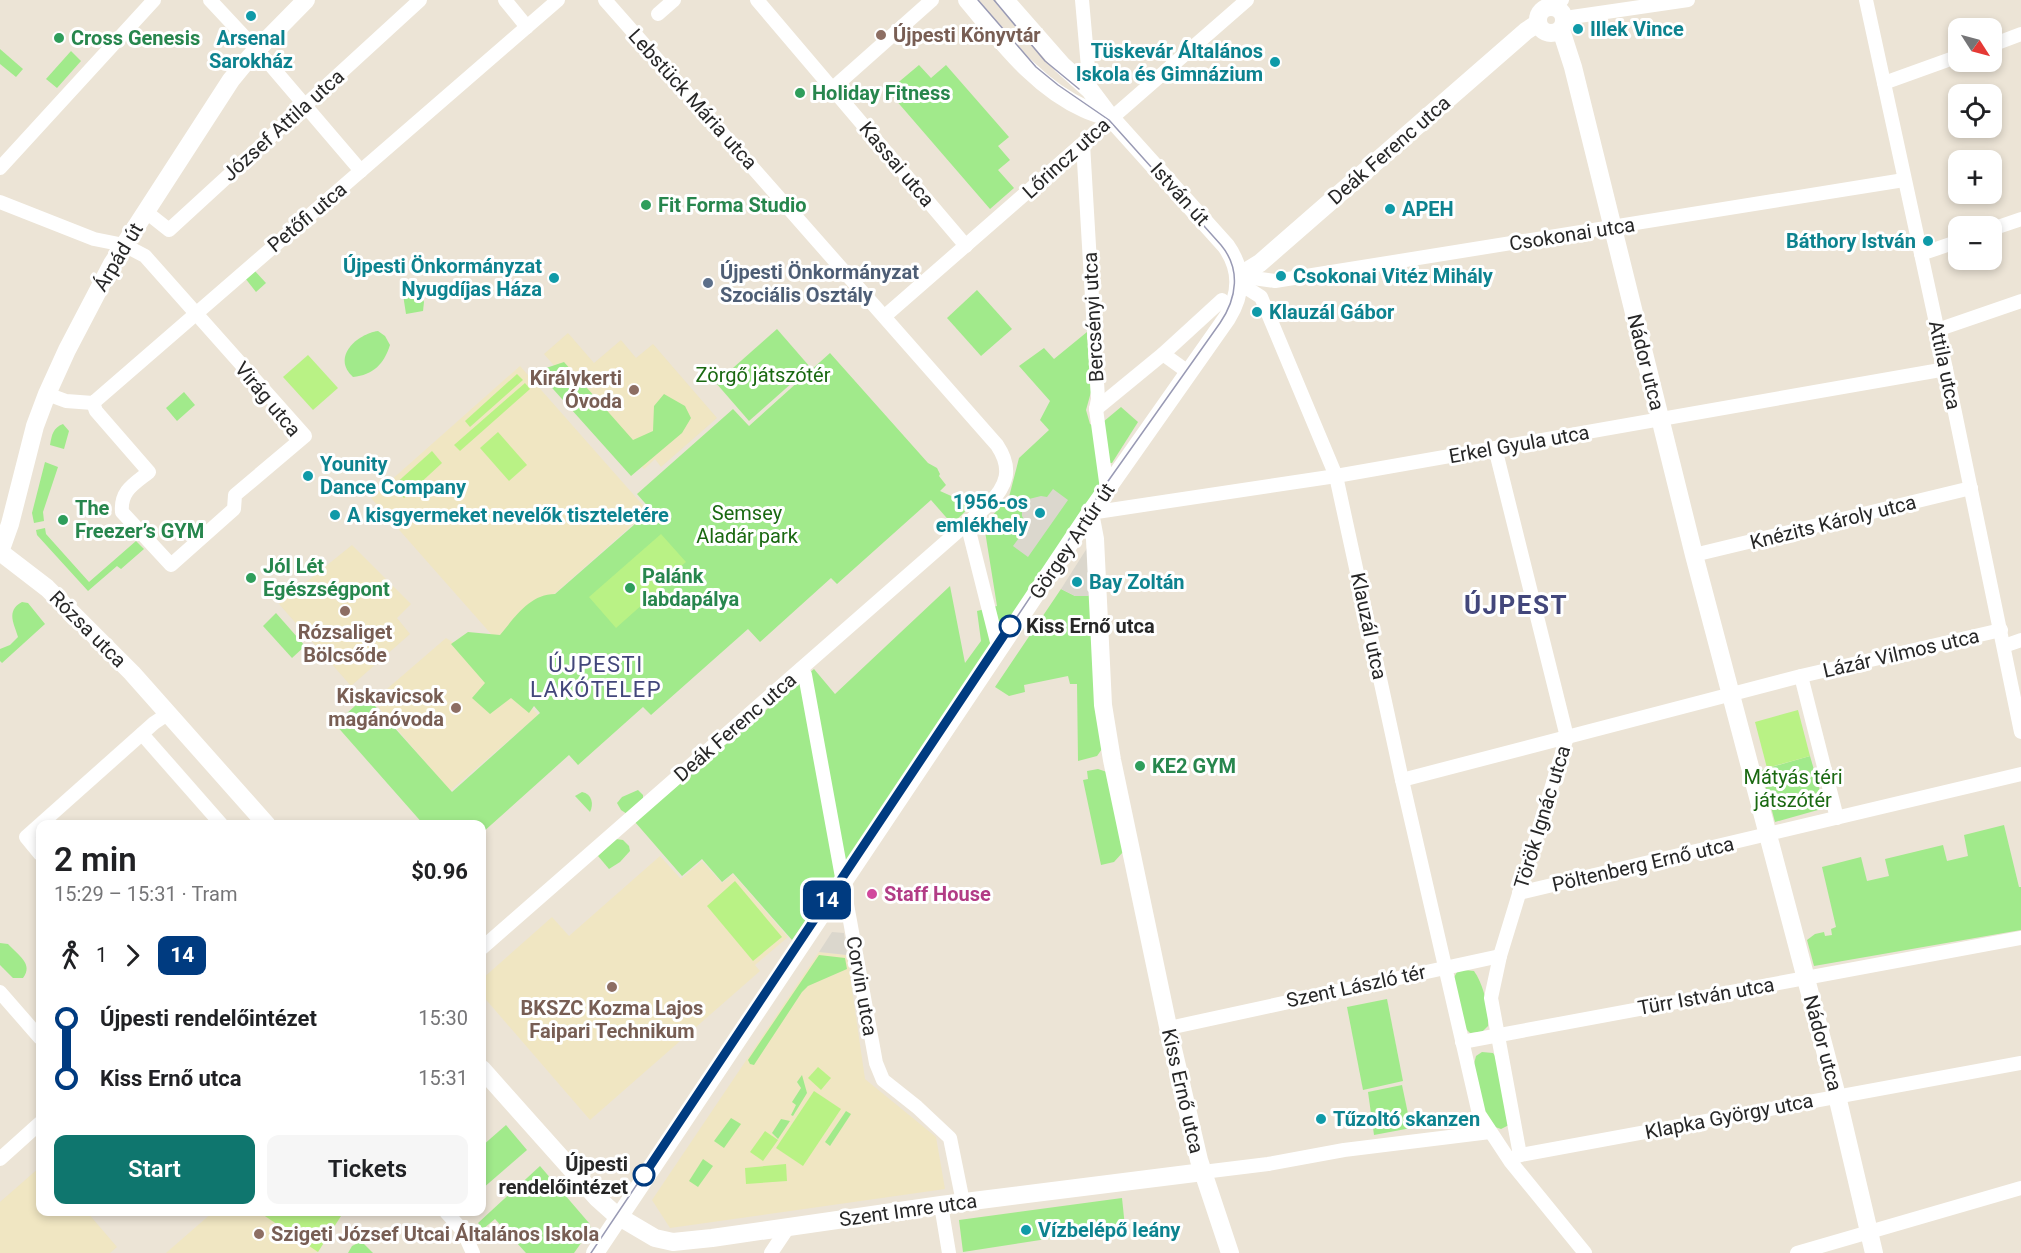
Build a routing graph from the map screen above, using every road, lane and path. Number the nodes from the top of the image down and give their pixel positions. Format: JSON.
{"nodes":[{"id":1,"x":154,"y":0,"type":"edge"},
{"id":2,"x":210,"y":0,"type":"edge"},
{"id":3,"x":306,"y":0,"type":"edge"},
{"id":4,"x":420,"y":0,"type":"edge"},
{"id":5,"x":505,"y":0,"type":"edge"},
{"id":6,"x":558,"y":0,"type":"edge"},
{"id":7,"x":605,"y":0,"type":"edge"},
{"id":8,"x":674,"y":0,"type":"edge"},
{"id":9,"x":757,"y":0,"type":"edge"},
{"id":10,"x":932,"y":0,"type":"edge"},
{"id":11,"x":967,"y":0,"type":"edge"},
{"id":12,"x":1005,"y":0,"type":"edge"},
{"id":13,"x":1082,"y":0,"type":"edge"},
{"id":14,"x":1247,"y":0,"type":"edge"},
{"id":15,"x":1688,"y":0,"type":"edge"},
{"id":16,"x":1866,"y":0,"type":"edge"},
{"id":17,"x":1551,"y":12,"type":"edge"},
{"id":18,"x":658,"y":14,"type":"dead end"},
{"id":19,"x":527,"y":27,"type":"junction"},
{"id":20,"x":2021,"y":34,"type":"edge"},
{"id":21,"x":2002,"y":41,"type":"edge"},
{"id":22,"x":257,"y":50,"type":"junction"},
{"id":23,"x":1948,"y":60,"type":"edge"},
{"id":24,"x":1884,"y":83,"type":"junction"},
{"id":25,"x":832,"y":88,"type":"junction"},
{"id":26,"x":1090,"y":90,"type":"junction"},
{"id":27,"x":306,"y":105,"type":"junction"},
{"id":28,"x":1111,"y":118,"type":"junction"},
{"id":29,"x":1083,"y":144,"type":"junction"},
{"id":30,"x":0,"y":168,"type":"edge"},
{"id":31,"x":361,"y":171,"type":"junction"},
{"id":32,"x":1905,"y":180,"type":"junction"},
{"id":33,"x":0,"y":202,"type":"edge"},
{"id":34,"x":145,"y":211,"type":"junction"},
{"id":35,"x":2021,"y":219,"type":"edge"},
{"id":36,"x":2002,"y":226,"type":"edge"},
{"id":37,"x":1614,"y":228,"type":"junction"},
{"id":38,"x":124,"y":245,"type":"junction"},
{"id":39,"x":1948,"y":245,"type":"edge"},
{"id":40,"x":966,"y":246,"type":"junction"},
{"id":41,"x":1921,"y":254,"type":"junction"},
{"id":42,"x":1239,"y":279,"type":"junction"},
{"id":43,"x":1275,"y":281,"type":"junction"},
{"id":44,"x":1261,"y":297,"type":"junction"},
{"id":45,"x":1222,"y":300,"type":"dead end"},
{"id":46,"x":2021,"y":301,"type":"edge"},
{"id":47,"x":195,"y":313,"type":"junction"},
{"id":48,"x":885,"y":316,"type":"junction"},
{"id":49,"x":1937,"y":330,"type":"junction"},
{"id":50,"x":1163,"y":354,"type":"junction"},
{"id":51,"x":1946,"y":369,"type":"junction"},
{"id":52,"x":1188,"y":372,"type":"junction"},
{"id":53,"x":47,"y":394,"type":"junction"},
{"id":54,"x":93,"y":403,"type":"junction"},
{"id":55,"x":1096,"y":409,"type":"junction"},
{"id":56,"x":1660,"y":418,"type":"junction"},
{"id":57,"x":1495,"y":448,"type":"junction"},
{"id":58,"x":1336,"y":476,"type":"junction"},
{"id":59,"x":1971,"y":488,"type":"junction"},
{"id":60,"x":1107,"y":489,"type":"junction"},
{"id":61,"x":988,"y":505,"type":"joint"},
{"id":62,"x":1090,"y":513,"type":"junction"},
{"id":63,"x":967,"y":523,"type":"junction"},
{"id":64,"x":0,"y":552,"type":"edge"},
{"id":65,"x":1694,"y":555,"type":"junction"},
{"id":66,"x":2001,"y":630,"type":"junction"},
{"id":67,"x":2021,"y":640,"type":"edge"},
{"id":68,"x":2004,"y":646,"type":"junction"},
{"id":69,"x":999,"y":650,"type":"junction"},
{"id":70,"x":801,"y":669,"type":"junction"},
{"id":71,"x":1801,"y":676,"type":"junction"},
{"id":72,"x":1731,"y":694,"type":"junction"},
{"id":73,"x":169,"y":713,"type":"junction"},
{"id":74,"x":2021,"y":732,"type":"edge"},
{"id":75,"x":142,"y":734,"type":"junction"},
{"id":76,"x":1567,"y":737,"type":"junction"},
{"id":77,"x":2021,"y":774,"type":"edge"},
{"id":78,"x":1402,"y":780,"type":"junction"},
{"id":79,"x":1837,"y":818,"type":"junction"},
{"id":80,"x":45,"y":820,"type":"edge"},
{"id":81,"x":218,"y":820,"type":"edge"},
{"id":82,"x":263,"y":820,"type":"edge"},
{"id":83,"x":36,"y":828,"type":"edge"},
{"id":84,"x":1767,"y":834,"type":"junction"},
{"id":85,"x":36,"y":849,"type":"edge"},
{"id":86,"x":843,"y":882,"type":"junction"},
{"id":87,"x":1519,"y":893,"type":"junction"},
{"id":88,"x":2021,"y":938,"type":"edge"},
{"id":89,"x":486,"y":945,"type":"edge"},
{"id":90,"x":1500,"y":956,"type":"junction"},
{"id":91,"x":1445,"y":966,"type":"junction"},
{"id":92,"x":1805,"y":978,"type":"junction"},
{"id":93,"x":0,"y":992,"type":"edge"},
{"id":94,"x":1169,"y":1028,"type":"junction"},
{"id":95,"x":36,"y":1033,"type":"edge"},
{"id":96,"x":1498,"y":1034,"type":"junction"},
{"id":97,"x":1462,"y":1042,"type":"junction"},
{"id":98,"x":2021,"y":1063,"type":"edge"},
{"id":99,"x":486,"y":1074,"type":"edge"},
{"id":100,"x":1837,"y":1096,"type":"junction"},
{"id":101,"x":36,"y":1127,"type":"edge"},
{"id":102,"x":1490,"y":1132,"type":"junction"},
{"id":103,"x":1515,"y":1158,"type":"junction"},
{"id":104,"x":0,"y":1159,"type":"edge"},
{"id":105,"x":1203,"y":1172,"type":"junction"},
{"id":106,"x":2021,"y":1188,"type":"edge"},
{"id":107,"x":963,"y":1202,"type":"junction"},
{"id":108,"x":941,"y":1205,"type":"junction"},
{"id":109,"x":450,"y":1216,"type":"edge"},
{"id":110,"x":620,"y":1217,"type":"junction"},
{"id":111,"x":789,"y":1226,"type":"junction"},
{"id":112,"x":1868,"y":1232,"type":"junction"},
{"id":113,"x":473,"y":1253,"type":"edge"},
{"id":114,"x":595,"y":1253,"type":"edge"},
{"id":115,"x":771,"y":1253,"type":"edge"},
{"id":116,"x":949,"y":1253,"type":"edge"},
{"id":117,"x":1230,"y":1253,"type":"edge"},
{"id":118,"x":1585,"y":1253,"type":"edge"},
{"id":119,"x":1797,"y":1253,"type":"edge"},
{"id":120,"x":1874,"y":1253,"type":"edge"}],
"edges":[{"from":1,"to":30,"type":"street"},
{"from":2,"to":22,"type":"street"},
{"from":3,"to":22,"type":"street","name":"Árpád út"},
{"from":4,"to":27,"type":"street","name":"József Attila utca"},
{"from":5,"to":19,"type":"street"},
{"from":6,"to":19,"type":"street","name":"Petőfi utca"},
{"from":7,"to":48,"type":"street","name":"Lebstück Mária utca"},
{"from":8,"to":18,"type":"street"},
{"from":9,"to":25,"type":"street","name":"Kassai utca"},
{"from":10,"to":25,"type":"street"},
{"from":11,"to":28,"type":"street","name":"István út"},
{"from":12,"to":26,"type":"street","name":"István út"},
{"from":13,"to":26,"type":"street"},
{"from":14,"to":28,"type":"street","name":"Lőrincz utca"},
{"from":15,"to":17,"type":"street"},
{"from":16,"to":24,"type":"street","name":"Attila utca"},
{"from":17,"to":37,"type":"street","name":"Nádor utca"},
{"from":17,"to":42,"type":"street","name":"Deák Ferenc utca"},
{"from":19,"to":31,"type":"street","name":"Petőfi utca"},
{"from":20,"to":21,"type":"street"},
{"from":22,"to":27,"type":"street"},
{"from":22,"to":34,"type":"street","name":"Árpád út"},
{"from":23,"to":24,"type":"street"},
{"from":24,"to":32,"type":"street","name":"Attila utca"},
{"from":25,"to":40,"type":"street","name":"Kassai utca"},
{"from":26,"to":28,"type":"street","name":"István út"},
{"from":27,"to":31,"type":"street"},
{"from":27,"to":34,"type":"street","name":"József Attila utca"},
{"from":28,"to":29,"type":"street","name":"Lőrincz utca"},
{"from":28,"to":42,"type":"street","name":"István út"},
{"from":29,"to":40,"type":"street","name":"Lőrincz utca"},
{"from":29,"to":55,"type":"street","name":"Bercsényi utca"},
{"from":31,"to":47,"type":"street","name":"Petőfi utca"},
{"from":32,"to":37,"type":"street","name":"Csokonai utca"},
{"from":32,"to":41,"type":"street","name":"Attila utca"},
{"from":33,"to":38,"type":"street","name":"Virág utca"},
{"from":34,"to":38,"type":"street","name":"Árpád út"},
{"from":35,"to":36,"type":"street"},
{"from":37,"to":43,"type":"street","name":"Csokonai utca"},
{"from":37,"to":56,"type":"street","name":"Nádor utca"},
{"from":38,"to":47,"type":"street","name":"Virág utca"},
{"from":38,"to":53,"type":"street","name":"Árpád út"},
{"from":39,"to":41,"type":"street"},
{"from":40,"to":48,"type":"street","name":"Lőrincz utca"},
{"from":41,"to":49,"type":"street","name":"Attila utca"},
{"from":42,"to":43,"type":"street","name":"Csokonai utca"},
{"from":42,"to":44,"type":"street"},
{"from":42,"to":52,"type":"street","name":"Görgey Artúr út"},
{"from":43,"to":44,"type":"street"},
{"from":44,"to":58,"type":"street","name":"Klauzál utca"},
{"from":45,"to":50,"type":"street"},
{"from":46,"to":49,"type":"street"},
{"from":47,"to":54,"type":"street","name":"Petőfi utca"},
{"from":47,"to":54,"type":"street","name":"Virág utca"},
{"from":48,"to":61,"type":"street","name":"Lebstück Mária utca"},
{"from":49,"to":51,"type":"street","name":"Attila utca"},
{"from":50,"to":52,"type":"street"},
{"from":50,"to":55,"type":"street"},
{"from":51,"to":56,"type":"street","name":"Erkel Gyula utca"},
{"from":51,"to":59,"type":"street","name":"Attila utca"},
{"from":52,"to":60,"type":"street","name":"Görgey Artúr út"},
{"from":53,"to":54,"type":"street"},
{"from":53,"to":64,"type":"street","name":"Árpád út"},
{"from":55,"to":60,"type":"street","name":"Bercsényi utca"},
{"from":56,"to":57,"type":"street","name":"Erkel Gyula utca"},
{"from":56,"to":65,"type":"street","name":"Nádor utca"},
{"from":57,"to":58,"type":"street","name":"Erkel Gyula utca"},
{"from":57,"to":76,"type":"street","name":"Török Ignác utca"},
{"from":58,"to":62,"type":"street","name":"Erkel Gyula utca"},
{"from":58,"to":78,"type":"street","name":"Klauzál utca"},
{"from":59,"to":65,"type":"street","name":"Knézits Károly utca"},
{"from":59,"to":66,"type":"street","name":"Attila utca"},
{"from":60,"to":62,"type":"street","name":"Görgey Artúr út"},
{"from":61,"to":63,"type":"street","name":"Deák Ferenc utca"},
{"from":62,"to":69,"type":"street","name":"Görgey Artúr út"},
{"from":62,"to":94,"type":"street","name":"Kiss Ernő utca"},
{"from":63,"to":69,"type":"street"},
{"from":63,"to":70,"type":"street","name":"Deák Ferenc utca"},
{"from":64,"to":73,"type":"street","name":"Rózsa utca"},
{"from":65,"to":72,"type":"street","name":"Nádor utca"},
{"from":66,"to":68,"type":"street","name":"Attila utca"},
{"from":66,"to":71,"type":"street","name":"Lázár Vilmos utca"},
{"from":67,"to":68,"type":"street"},
{"from":68,"to":74,"type":"street","name":"Attila utca"},
{"from":69,"to":86,"type":"street","name":"Görgey Artúr út"},
{"from":70,"to":86,"type":"street","name":"Corvin utca"},
{"from":70,"to":89,"type":"street","name":"Deák Ferenc utca"},
{"from":71,"to":72,"type":"street","name":"Lázár Vilmos utca"},
{"from":71,"to":79,"type":"street"},
{"from":72,"to":76,"type":"street"},
{"from":72,"to":84,"type":"street","name":"Nádor utca"},
{"from":73,"to":75,"type":"street"},
{"from":73,"to":82,"type":"street","name":"Rózsa utca"},
{"from":75,"to":80,"type":"street"},
{"from":75,"to":81,"type":"street"},
{"from":76,"to":78,"type":"street"},
{"from":76,"to":87,"type":"street","name":"Török Ignác utca"},
{"from":77,"to":79,"type":"street"},
{"from":78,"to":91,"type":"street","name":"Klauzál utca"},
{"from":79,"to":84,"type":"street","name":"Pöltenberg Ernő utca"},
{"from":83,"to":85,"type":"street"},
{"from":84,"to":87,"type":"street","name":"Pöltenberg Ernő utca"},
{"from":84,"to":92,"type":"street","name":"Nádor utca"},
{"from":86,"to":107,"type":"street","name":"Corvin utca"},
{"from":86,"to":110,"type":"street","name":"Görgey Artúr út"},
{"from":87,"to":90,"type":"street","name":"Török Ignác utca"},
{"from":88,"to":92,"type":"street","name":"Türr István utca"},
{"from":90,"to":91,"type":"street"},
{"from":90,"to":96,"type":"street","name":"Szent László tér"},
{"from":91,"to":94,"type":"street","name":"Szent László tér"},
{"from":91,"to":97,"type":"street","name":"Szent László tér"},
{"from":92,"to":96,"type":"street","name":"Türr István utca"},
{"from":92,"to":100,"type":"street","name":"Nádor utca"},
{"from":93,"to":95,"type":"street"},
{"from":94,"to":105,"type":"street","name":"Kiss Ernő utca"},
{"from":96,"to":97,"type":"street","name":"Türr István utca"},
{"from":96,"to":103,"type":"street","name":"Szent László tér"},
{"from":97,"to":102,"type":"street","name":"Szent László tér"},
{"from":98,"to":100,"type":"street","name":"Klapka György utca"},
{"from":99,"to":110,"type":"street"},
{"from":100,"to":103,"type":"street","name":"Klapka György utca"},
{"from":100,"to":112,"type":"street","name":"Nádor utca"},
{"from":101,"to":104,"type":"street"},
{"from":102,"to":103,"type":"street","name":"Szent László tér"},
{"from":102,"to":105,"type":"street"},
{"from":103,"to":118,"type":"street","name":"Szent László tér"},
{"from":105,"to":107,"type":"street","name":"Szent Imre utca"},
{"from":105,"to":117,"type":"street","name":"Kiss Ernő utca"},
{"from":106,"to":112,"type":"street"},
{"from":107,"to":108,"type":"street","name":"Szent Imre utca"},
{"from":108,"to":111,"type":"street","name":"Szent Imre utca"},
{"from":108,"to":116,"type":"street"},
{"from":109,"to":113,"type":"street"},
{"from":110,"to":111,"type":"street","name":"Szent Imre utca"},
{"from":110,"to":114,"type":"street","name":"Görgey Artúr út"},
{"from":111,"to":115,"type":"street"},
{"from":112,"to":119,"type":"street"},
{"from":112,"to":120,"type":"street","name":"Nádor utca"}]}
